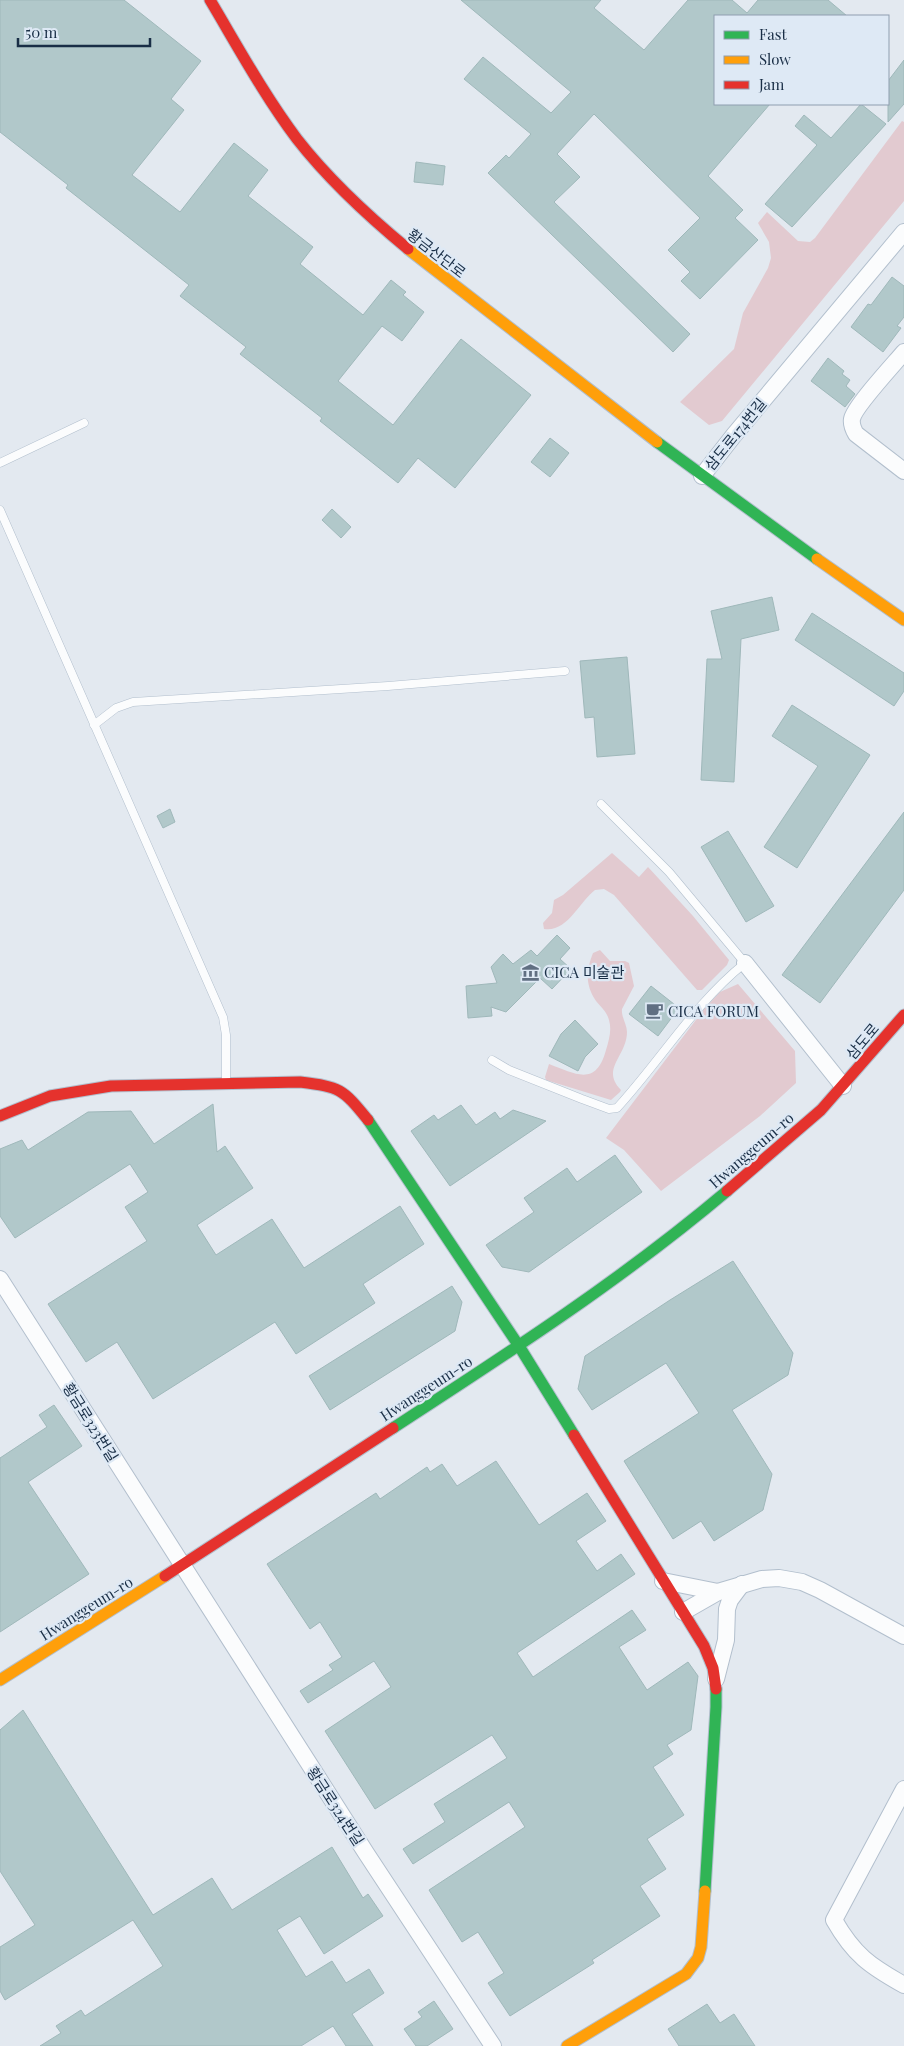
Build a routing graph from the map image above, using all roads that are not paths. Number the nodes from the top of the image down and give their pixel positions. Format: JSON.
{"nodes":[{"id":1,"x":210,"y":0,"type":"edge"},
{"id":2,"x":904,"y":232,"type":"edge"},
{"id":3,"x":904,"y":352,"type":"edge"},
{"id":4,"x":84,"y":423,"type":"dead end"},
{"id":5,"x":0,"y":463,"type":"edge"},
{"id":6,"x":904,"y":471,"type":"edge"},
{"id":7,"x":702,"y":476,"type":"junction"},
{"id":8,"x":0,"y":510,"type":"edge"},
{"id":9,"x":902,"y":614,"type":"edge"},
{"id":10,"x":565,"y":671,"type":"dead end"},
{"id":11,"x":94,"y":725,"type":"junction"},
{"id":12,"x":601,"y":804,"type":"dead end"},
{"id":13,"x":745,"y":963,"type":"junction"},
{"id":14,"x":904,"y":1015,"type":"edge"},
{"id":15,"x":492,"y":1060,"type":"dead end"},
{"id":16,"x":226,"y":1083,"type":"junction"},
{"id":17,"x":843,"y":1086,"type":"junction"},
{"id":18,"x":0,"y":1116,"type":"edge"},
{"id":19,"x":0,"y":1279,"type":"edge"},
{"id":20,"x":518,"y":1346,"type":"junction"},
{"id":21,"x":182,"y":1565,"type":"junction"},
{"id":22,"x":663,"y":1581,"type":"junction"},
{"id":23,"x":742,"y":1584,"type":"junction"},
{"id":24,"x":718,"y":1592,"type":"junction"},
{"id":25,"x":683,"y":1612,"type":"junction"},
{"id":26,"x":904,"y":1636,"type":"edge"},
{"id":27,"x":0,"y":1680,"type":"edge"},
{"id":28,"x":716,"y":1681,"type":"junction"},
{"id":29,"x":904,"y":1789,"type":"edge"},
{"id":30,"x":904,"y":1985,"type":"edge"},
{"id":31,"x":493,"y":2046,"type":"edge"},
{"id":32,"x":567,"y":2046,"type":"edge"}],
"edges":[{"from":1,"to":7,"type":"street","name":"황금산단로"},
{"from":2,"to":7,"type":"street","name":"삼도로174번길"},
{"from":3,"to":6,"type":"street"},
{"from":4,"to":5,"type":"lane"},
{"from":7,"to":9,"type":"street","name":"삼도로174번길"},
{"from":8,"to":11,"type":"lane"},
{"from":10,"to":11,"type":"lane"},
{"from":11,"to":16,"type":"lane"},
{"from":12,"to":13,"type":"lane"},
{"from":13,"to":15,"type":"lane"},
{"from":13,"to":17,"type":"street"},
{"from":14,"to":17,"type":"street","name":"삼도로"},
{"from":16,"to":18,"type":"street"},
{"from":16,"to":20,"type":"street"},
{"from":17,"to":20,"type":"street","name":"Hwanggeum-ro"},
{"from":19,"to":21,"type":"street","name":"황금로323번길"},
{"from":20,"to":21,"type":"street","name":"Hwanggeum-ro"},
{"from":20,"to":22,"type":"street"},
{"from":21,"to":27,"type":"street","name":"Hwanggeum-ro"},
{"from":21,"to":31,"type":"street","name":"황금로324번길"},
{"from":22,"to":24,"type":"street"},
{"from":22,"to":25,"type":"street"},
{"from":23,"to":24,"type":"street"},
{"from":23,"to":26,"type":"street"},
{"from":23,"to":28,"type":"street"},
{"from":24,"to":25,"type":"street"},
{"from":25,"to":28,"type":"street"},
{"from":28,"to":32,"type":"street"},
{"from":29,"to":30,"type":"street"}]}
